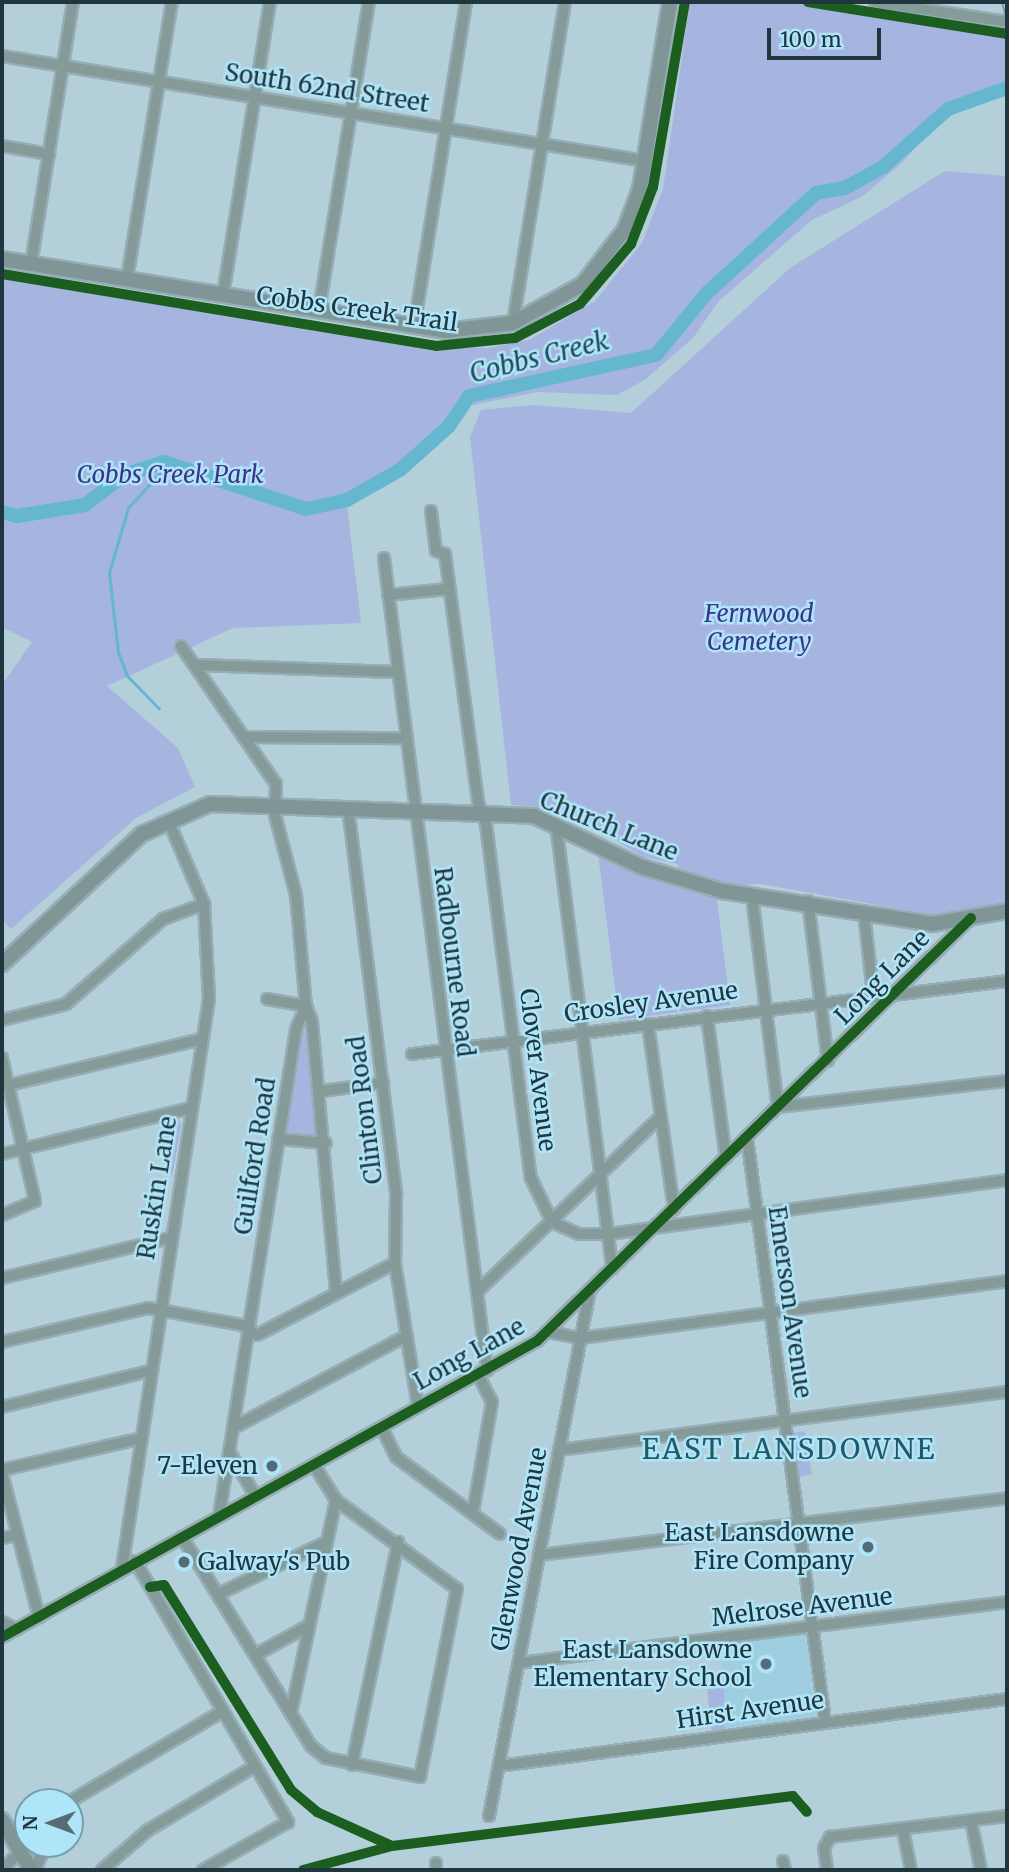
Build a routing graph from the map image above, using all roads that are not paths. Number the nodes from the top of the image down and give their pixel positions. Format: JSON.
{"nodes":[{"id":1,"x":73,"y":2,"type":"edge"},
{"id":2,"x":172,"y":2,"type":"edge"},
{"id":3,"x":270,"y":2,"type":"edge"},
{"id":4,"x":369,"y":2,"type":"edge"},
{"id":5,"x":466,"y":2,"type":"edge"},
{"id":6,"x":565,"y":2,"type":"edge"},
{"id":7,"x":670,"y":2,"type":"edge"},
{"id":8,"x":875,"y":2,"type":"edge"},
{"id":9,"x":1007,"y":22,"type":"edge"},
{"id":10,"x":2,"y":56,"type":"edge"},
{"id":11,"x":63,"y":66,"type":"junction"},
{"id":12,"x":159,"y":83,"type":"junction"},
{"id":13,"x":255,"y":98,"type":"junction"},
{"id":14,"x":350,"y":114,"type":"junction"},
{"id":15,"x":446,"y":128,"type":"junction"},
{"id":16,"x":541,"y":143,"type":"junction"},
{"id":17,"x":2,"y":146,"type":"edge"},
{"id":18,"x":49,"y":154,"type":"junction"},
{"id":19,"x":645,"y":161,"type":"junction"},
{"id":20,"x":2,"y":259,"type":"edge"},
{"id":21,"x":31,"y":264,"type":"junction"},
{"id":22,"x":127,"y":279,"type":"junction"},
{"id":23,"x":223,"y":295,"type":"junction"},
{"id":24,"x":318,"y":310,"type":"junction"},
{"id":25,"x":513,"y":323,"type":"junction"},
{"id":26,"x":414,"y":327,"type":"junction"},
{"id":27,"x":431,"y":511,"type":"dead end"},
{"id":28,"x":384,"y":558,"type":"dead end"},
{"id":29,"x":448,"y":589,"type":"junction"},
{"id":30,"x":388,"y":595,"type":"junction"},
{"id":31,"x":181,"y":646,"type":"dead end"},
{"id":32,"x":196,"y":665,"type":"junction"},
{"id":33,"x":397,"y":672,"type":"junction"},
{"id":34,"x":246,"y":737,"type":"junction"},
{"id":35,"x":405,"y":738,"type":"junction"},
{"id":36,"x":274,"y":803,"type":"junction"},
{"id":37,"x":348,"y":807,"type":"junction"},
{"id":38,"x":414,"y":810,"type":"junction"},
{"id":39,"x":482,"y":813,"type":"junction"},
{"id":40,"x":168,"y":820,"type":"junction"},
{"id":41,"x":556,"y":823,"type":"junction"},
{"id":42,"x":752,"y":896,"type":"junction"},
{"id":43,"x":808,"y":901,"type":"junction"},
{"id":44,"x":204,"y":904,"type":"junction"},
{"id":45,"x":864,"y":912,"type":"junction"},
{"id":46,"x":1007,"y":912,"type":"edge"},
{"id":47,"x":971,"y":918,"type":"junction"},
{"id":48,"x":2,"y":964,"type":"edge"},
{"id":49,"x":1007,"y":981,"type":"edge"},
{"id":50,"x":897,"y":993,"type":"junction"},
{"id":51,"x":873,"y":994,"type":"junction"},
{"id":52,"x":267,"y":999,"type":"dead end"},
{"id":53,"x":820,"y":1000,"type":"junction"},
{"id":54,"x":306,"y":1006,"type":"junction"},
{"id":55,"x":766,"y":1008,"type":"junction"},
{"id":56,"x":707,"y":1016,"type":"junction"},
{"id":57,"x":2,"y":1020,"type":"edge"},
{"id":58,"x":648,"y":1024,"type":"junction"},
{"id":59,"x":582,"y":1033,"type":"junction"},
{"id":60,"x":202,"y":1039,"type":"junction"},
{"id":61,"x":513,"y":1041,"type":"junction"},
{"id":62,"x":444,"y":1049,"type":"junction"},
{"id":63,"x":412,"y":1054,"type":"dead end"},
{"id":64,"x":2,"y":1058,"type":"edge"},
{"id":65,"x":828,"y":1061,"type":"junction"},
{"id":66,"x":1007,"y":1081,"type":"edge"},
{"id":67,"x":383,"y":1083,"type":"junction"},
{"id":68,"x":9,"y":1085,"type":"junction"},
{"id":69,"x":322,"y":1091,"type":"junction"},
{"id":70,"x":778,"y":1107,"type":"junction"},
{"id":71,"x":191,"y":1108,"type":"junction"},
{"id":72,"x":659,"y":1118,"type":"junction"},
{"id":73,"x":747,"y":1137,"type":"junction"},
{"id":74,"x":278,"y":1139,"type":"junction"},
{"id":75,"x":326,"y":1143,"type":"junction"},
{"id":76,"x":24,"y":1148,"type":"junction"},
{"id":77,"x":2,"y":1154,"type":"edge"},
{"id":78,"x":726,"y":1158,"type":"junction"},
{"id":79,"x":600,"y":1175,"type":"junction"},
{"id":80,"x":1007,"y":1180,"type":"edge"},
{"id":81,"x":674,"y":1209,"type":"junction"},
{"id":82,"x":2,"y":1215,"type":"edge"},
{"id":83,"x":757,"y":1215,"type":"junction"},
{"id":84,"x":552,"y":1222,"type":"junction"},
{"id":85,"x":655,"y":1229,"type":"junction"},
{"id":86,"x":609,"y":1234,"type":"junction"},
{"id":87,"x":170,"y":1238,"type":"junction"},
{"id":88,"x":395,"y":1263,"type":"junction"},
{"id":89,"x":612,"y":1268,"type":"junction"},
{"id":90,"x":2,"y":1279,"type":"edge"},
{"id":91,"x":1007,"y":1280,"type":"edge"},
{"id":92,"x":590,"y":1290,"type":"junction"},
{"id":93,"x":336,"y":1292,"type":"junction"},
{"id":94,"x":477,"y":1292,"type":"junction"},
{"id":95,"x":159,"y":1311,"type":"junction"},
{"id":96,"x":770,"y":1313,"type":"junction"},
{"id":97,"x":249,"y":1332,"type":"junction"},
{"id":98,"x":549,"y":1332,"type":"junction"},
{"id":99,"x":406,"y":1336,"type":"junction"},
{"id":100,"x":581,"y":1338,"type":"junction"},
{"id":101,"x":2,"y":1342,"type":"edge"},
{"id":102,"x":150,"y":1371,"type":"junction"},
{"id":103,"x":483,"y":1372,"type":"junction"},
{"id":104,"x":1007,"y":1392,"type":"edge"},
{"id":105,"x":2,"y":1407,"type":"edge"},
{"id":106,"x":418,"y":1407,"type":"junction"},
{"id":107,"x":785,"y":1423,"type":"junction"},
{"id":108,"x":233,"y":1428,"type":"junction"},
{"id":109,"x":382,"y":1428,"type":"junction"},
{"id":110,"x":138,"y":1439,"type":"junction"},
{"id":111,"x":559,"y":1450,"type":"junction"},
{"id":112,"x":229,"y":1451,"type":"junction"},
{"id":113,"x":314,"y":1465,"type":"junction"},
{"id":114,"x":2,"y":1471,"type":"edge"},
{"id":115,"x":256,"y":1497,"type":"junction"},
{"id":116,"x":1007,"y":1498,"type":"edge"},
{"id":117,"x":336,"y":1500,"type":"junction"},
{"id":118,"x":473,"y":1512,"type":"junction"},
{"id":119,"x":219,"y":1517,"type":"junction"},
{"id":120,"x":798,"y":1524,"type":"junction"},
{"id":121,"x":500,"y":1534,"type":"dead end"},
{"id":122,"x":17,"y":1535,"type":"junction"},
{"id":123,"x":182,"y":1537,"type":"junction"},
{"id":124,"x":2,"y":1538,"type":"edge"},
{"id":125,"x":397,"y":1542,"type":"junction"},
{"id":126,"x":324,"y":1543,"type":"junction"},
{"id":127,"x":539,"y":1555,"type":"junction"},
{"id":128,"x":135,"y":1561,"type":"junction"},
{"id":129,"x":122,"y":1568,"type":"junction"},
{"id":130,"x":221,"y":1593,"type":"junction"},
{"id":131,"x":1007,"y":1602,"type":"edge"},
{"id":132,"x":39,"y":1617,"type":"junction"},
{"id":133,"x":2,"y":1622,"type":"edge"},
{"id":134,"x":308,"y":1626,"type":"junction"},
{"id":135,"x":812,"y":1627,"type":"junction"},
{"id":136,"x":17,"y":1629,"type":"junction"},
{"id":137,"x":2,"y":1637,"type":"edge"},
{"id":138,"x":257,"y":1654,"type":"junction"},
{"id":139,"x":519,"y":1663,"type":"junction"},
{"id":140,"x":1007,"y":1699,"type":"edge"},
{"id":141,"x":223,"y":1711,"type":"junction"},
{"id":142,"x":290,"y":1713,"type":"junction"},
{"id":143,"x":825,"y":1721,"type":"junction"},
{"id":144,"x":352,"y":1765,"type":"junction"},
{"id":145,"x":255,"y":1766,"type":"junction"},
{"id":146,"x":499,"y":1766,"type":"junction"},
{"id":147,"x":84,"y":1793,"type":"edge"},
{"id":148,"x":489,"y":1816,"type":"dead end"},
{"id":149,"x":1007,"y":1816,"type":"edge"},
{"id":150,"x":2,"y":1820,"type":"edge"},
{"id":151,"x":971,"y":1821,"type":"junction"},
{"id":152,"x":903,"y":1830,"type":"junction"},
{"id":153,"x":14,"y":1841,"type":"edge"},
{"id":154,"x":102,"y":1870,"type":"edge"},
{"id":155,"x":204,"y":1870,"type":"edge"},
{"id":156,"x":827,"y":1870,"type":"edge"},
{"id":157,"x":911,"y":1870,"type":"edge"},
{"id":158,"x":981,"y":1870,"type":"edge"}],
"edges":[{"from":1,"to":11,"type":"street"},
{"from":2,"to":12,"type":"street"},
{"from":3,"to":13,"type":"street"},
{"from":4,"to":14,"type":"street"},
{"from":5,"to":15,"type":"street"},
{"from":6,"to":16,"type":"street"},
{"from":7,"to":19,"type":"main road"},
{"from":8,"to":9,"type":"street"},
{"from":10,"to":11,"type":"street","name":"South 62nd Street"},
{"from":11,"to":12,"type":"street","name":"South 62nd Street"},
{"from":11,"to":18,"type":"street"},
{"from":12,"to":13,"type":"street","name":"South 62nd Street"},
{"from":12,"to":22,"type":"street"},
{"from":13,"to":14,"type":"street","name":"South 62nd Street"},
{"from":13,"to":23,"type":"street"},
{"from":14,"to":15,"type":"street","name":"South 62nd Street"},
{"from":14,"to":24,"type":"street"},
{"from":15,"to":16,"type":"street","name":"South 62nd Street"},
{"from":15,"to":26,"type":"street"},
{"from":16,"to":19,"type":"street","name":"South 62nd Street"},
{"from":16,"to":25,"type":"street"},
{"from":17,"to":18,"type":"street"},
{"from":18,"to":21,"type":"street"},
{"from":19,"to":25,"type":"main road"},
{"from":20,"to":21,"type":"main road"},
{"from":21,"to":22,"type":"main road"},
{"from":22,"to":23,"type":"main road"},
{"from":23,"to":24,"type":"main road"},
{"from":24,"to":26,"type":"main road"},
{"from":25,"to":26,"type":"main road"},
{"from":27,"to":29,"type":"street","name":"Clover Avenue"},
{"from":28,"to":30,"type":"street","name":"Radbourne Road"},
{"from":29,"to":30,"type":"street"},
{"from":29,"to":39,"type":"street","name":"Clover Avenue"},
{"from":30,"to":33,"type":"street","name":"Radbourne Road"},
{"from":31,"to":32,"type":"street","name":"Guilford Road"},
{"from":32,"to":33,"type":"street"},
{"from":32,"to":34,"type":"street","name":"Guilford Road"},
{"from":33,"to":35,"type":"street","name":"Radbourne Road"},
{"from":34,"to":35,"type":"street"},
{"from":34,"to":36,"type":"street","name":"Guilford Road"},
{"from":35,"to":38,"type":"street","name":"Radbourne Road"},
{"from":36,"to":37,"type":"main road","name":"Church Lane"},
{"from":36,"to":40,"type":"main road","name":"Church Lane"},
{"from":36,"to":54,"type":"street","name":"Guilford Road"},
{"from":37,"to":38,"type":"main road","name":"Church Lane"},
{"from":37,"to":67,"type":"street","name":"Clinton Road"},
{"from":38,"to":39,"type":"main road","name":"Church Lane"},
{"from":38,"to":62,"type":"street","name":"Radbourne Road"},
{"from":39,"to":41,"type":"main road","name":"Church Lane"},
{"from":39,"to":61,"type":"street","name":"Clover Avenue"},
{"from":40,"to":44,"type":"street","name":"Ruskin Lane"},
{"from":40,"to":48,"type":"main road","name":"Church Lane"},
{"from":41,"to":42,"type":"main road","name":"Church Lane"},
{"from":41,"to":59,"type":"street"},
{"from":42,"to":43,"type":"main road","name":"Church Lane"},
{"from":42,"to":55,"type":"street"},
{"from":43,"to":45,"type":"main road","name":"Church Lane"},
{"from":43,"to":53,"type":"street"},
{"from":44,"to":57,"type":"street"},
{"from":44,"to":60,"type":"street","name":"Ruskin Lane"},
{"from":45,"to":47,"type":"main road","name":"Church Lane"},
{"from":45,"to":51,"type":"street"},
{"from":46,"to":47,"type":"main road","name":"Church Lane"},
{"from":47,"to":50,"type":"street","name":"Long Lane"},
{"from":49,"to":50,"type":"street","name":"Crosley Avenue"},
{"from":50,"to":51,"type":"street","name":"Crosley Avenue"},
{"from":50,"to":65,"type":"street","name":"Long Lane"},
{"from":51,"to":53,"type":"street","name":"Crosley Avenue"},
{"from":52,"to":54,"type":"street"},
{"from":53,"to":55,"type":"street","name":"Crosley Avenue"},
{"from":53,"to":65,"type":"street"},
{"from":54,"to":69,"type":"street"},
{"from":54,"to":74,"type":"street","name":"Guilford Road"},
{"from":55,"to":56,"type":"street","name":"Crosley Avenue"},
{"from":55,"to":70,"type":"street"},
{"from":56,"to":58,"type":"street","name":"Crosley Avenue"},
{"from":56,"to":78,"type":"street"},
{"from":58,"to":59,"type":"street","name":"Crosley Avenue"},
{"from":58,"to":72,"type":"street"},
{"from":59,"to":61,"type":"street","name":"Crosley Avenue"},
{"from":59,"to":79,"type":"street"},
{"from":60,"to":68,"type":"street"},
{"from":60,"to":71,"type":"street","name":"Ruskin Lane"},
{"from":61,"to":62,"type":"street","name":"Crosley Avenue"},
{"from":61,"to":84,"type":"street","name":"Clover Avenue"},
{"from":62,"to":63,"type":"street","name":"Crosley Avenue"},
{"from":62,"to":94,"type":"street","name":"Radbourne Road"},
{"from":64,"to":68,"type":"street"},
{"from":65,"to":70,"type":"street","name":"Long Lane"},
{"from":66,"to":70,"type":"street"},
{"from":67,"to":69,"type":"street"},
{"from":67,"to":88,"type":"street","name":"Clinton Road"},
{"from":68,"to":76,"type":"street"},
{"from":69,"to":75,"type":"street"},
{"from":70,"to":73,"type":"street","name":"Long Lane"},
{"from":71,"to":76,"type":"street"},
{"from":71,"to":87,"type":"street","name":"Ruskin Lane"},
{"from":72,"to":79,"type":"street"},
{"from":72,"to":81,"type":"street"},
{"from":73,"to":78,"type":"street","name":"Long Lane"},
{"from":73,"to":83,"type":"street","name":"Emerson Avenue"},
{"from":74,"to":75,"type":"street"},
{"from":74,"to":97,"type":"street","name":"Guilford Road"},
{"from":75,"to":93,"type":"street"},
{"from":76,"to":77,"type":"street"},
{"from":76,"to":82,"type":"street"},
{"from":78,"to":81,"type":"street","name":"Long Lane"},
{"from":79,"to":84,"type":"street"},
{"from":79,"to":86,"type":"street"},
{"from":80,"to":83,"type":"street"},
{"from":81,"to":85,"type":"street","name":"Long Lane"},
{"from":83,"to":85,"type":"street"},
{"from":83,"to":96,"type":"street","name":"Emerson Avenue"},
{"from":84,"to":86,"type":"street"},
{"from":84,"to":94,"type":"street"},
{"from":85,"to":86,"type":"street"},
{"from":85,"to":89,"type":"street","name":"Long Lane"},
{"from":86,"to":89,"type":"street"},
{"from":87,"to":90,"type":"street"},
{"from":87,"to":95,"type":"street","name":"Ruskin Lane"},
{"from":88,"to":93,"type":"street"},
{"from":88,"to":99,"type":"street","name":"Clinton Road"},
{"from":89,"to":92,"type":"street","name":"Long Lane"},
{"from":91,"to":96,"type":"street"},
{"from":92,"to":98,"type":"street","name":"Long Lane"},
{"from":92,"to":100,"type":"street","name":"Glenwood Avenue"},
{"from":93,"to":97,"type":"street"},
{"from":94,"to":103,"type":"street","name":"Radbourne Road"},
{"from":95,"to":97,"type":"street"},
{"from":95,"to":101,"type":"street"},
{"from":95,"to":102,"type":"street","name":"Ruskin Lane"},
{"from":96,"to":100,"type":"street"},
{"from":96,"to":107,"type":"street","name":"Emerson Avenue"},
{"from":97,"to":108,"type":"street","name":"Guilford Road"},
{"from":98,"to":100,"type":"street"},
{"from":98,"to":103,"type":"street","name":"Long Lane"},
{"from":99,"to":106,"type":"street","name":"Clinton Road"},
{"from":99,"to":108,"type":"street"},
{"from":100,"to":111,"type":"street","name":"Glenwood Avenue"},
{"from":102,"to":105,"type":"street"},
{"from":102,"to":110,"type":"street","name":"Ruskin Lane"},
{"from":103,"to":106,"type":"street","name":"Long Lane"},
{"from":103,"to":118,"type":"street","name":"Radbourne Road"},
{"from":104,"to":107,"type":"street"},
{"from":106,"to":109,"type":"street","name":"Long Lane"},
{"from":107,"to":111,"type":"street"},
{"from":107,"to":120,"type":"street","name":"Emerson Avenue"},
{"from":108,"to":112,"type":"street","name":"Guilford Road"},
{"from":109,"to":113,"type":"street","name":"Long Lane"},
{"from":109,"to":118,"type":"street"},
{"from":110,"to":114,"type":"street"},
{"from":110,"to":129,"type":"street","name":"Ruskin Lane"},
{"from":111,"to":127,"type":"street","name":"Glenwood Avenue"},
{"from":112,"to":115,"type":"street"},
{"from":112,"to":119,"type":"street","name":"Guilford Road"},
{"from":113,"to":115,"type":"street","name":"Long Lane"},
{"from":113,"to":117,"type":"street"},
{"from":114,"to":122,"type":"street"},
{"from":115,"to":119,"type":"street","name":"Long Lane"},
{"from":116,"to":120,"type":"street"},
{"from":117,"to":125,"type":"street"},
{"from":117,"to":126,"type":"street"},
{"from":118,"to":121,"type":"street"},
{"from":119,"to":123,"type":"street","name":"Long Lane"},
{"from":120,"to":127,"type":"street"},
{"from":120,"to":135,"type":"street","name":"Emerson Avenue"},
{"from":122,"to":124,"type":"street"},
{"from":122,"to":132,"type":"street"},
{"from":123,"to":128,"type":"street","name":"Long Lane"},
{"from":123,"to":130,"type":"street"},
{"from":125,"to":144,"type":"street"},
{"from":125,"to":144,"type":"street"},
{"from":126,"to":130,"type":"street"},
{"from":126,"to":134,"type":"street"},
{"from":127,"to":139,"type":"street","name":"Glenwood Avenue"},
{"from":128,"to":129,"type":"street","name":"Long Lane"},
{"from":128,"to":141,"type":"street"},
{"from":129,"to":132,"type":"street","name":"Long Lane"},
{"from":130,"to":138,"type":"street"},
{"from":131,"to":135,"type":"street","name":"Melrose Avenue"},
{"from":132,"to":136,"type":"street","name":"Long Lane"},
{"from":133,"to":136,"type":"street"},
{"from":134,"to":138,"type":"street"},
{"from":134,"to":142,"type":"street"},
{"from":135,"to":139,"type":"street","name":"Melrose Avenue"},
{"from":135,"to":143,"type":"street","name":"Emerson Avenue"},
{"from":136,"to":137,"type":"street","name":"Long Lane"},
{"from":138,"to":142,"type":"street"},
{"from":139,"to":146,"type":"street","name":"Glenwood Avenue"},
{"from":140,"to":143,"type":"street","name":"Hirst Avenue"},
{"from":141,"to":145,"type":"street"},
{"from":141,"to":147,"type":"street"},
{"from":142,"to":144,"type":"street"},
{"from":143,"to":146,"type":"street","name":"Hirst Avenue"},
{"from":145,"to":154,"type":"street"},
{"from":145,"to":155,"type":"street"},
{"from":146,"to":148,"type":"street","name":"Glenwood Avenue"},
{"from":149,"to":151,"type":"street"},
{"from":150,"to":153,"type":"main road"},
{"from":151,"to":152,"type":"street"},
{"from":151,"to":158,"type":"street"},
{"from":152,"to":156,"type":"street"},
{"from":152,"to":157,"type":"street"}]}
